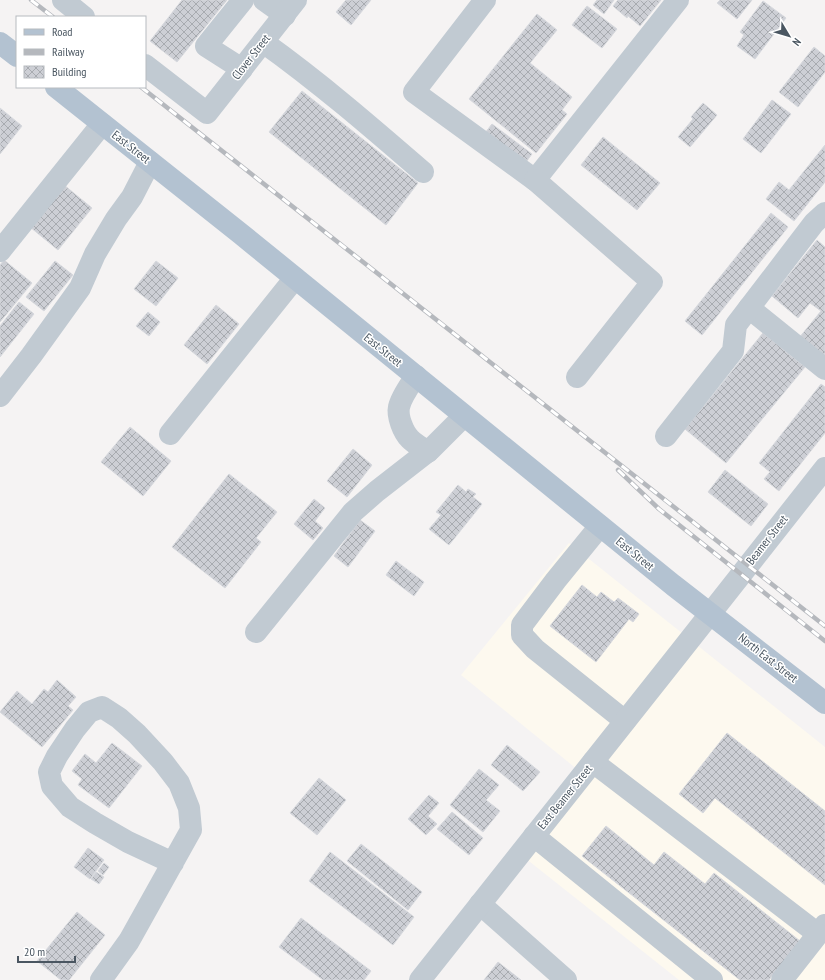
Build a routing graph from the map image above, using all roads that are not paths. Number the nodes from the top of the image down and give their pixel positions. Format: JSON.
{"nodes":[{"id":1,"x":63,"y":0,"type":"edge"},
{"id":2,"x":243,"y":0,"type":"edge"},
{"id":3,"x":264,"y":0,"type":"edge"},
{"id":4,"x":485,"y":0,"type":"edge"},
{"id":5,"x":678,"y":0,"type":"edge"},
{"id":6,"x":290,"y":7,"type":"edge"},
{"id":7,"x":83,"y":16,"type":"edge"},
{"id":8,"x":263,"y":42,"type":"junction"},
{"id":9,"x":0,"y":43,"type":"edge"},
{"id":10,"x":16,"y":55,"type":"edge"},
{"id":11,"x":146,"y":66,"type":"edge"},
{"id":12,"x":242,"y":69,"type":"junction"},
{"id":13,"x":57,"y":88,"type":"edge"},
{"id":14,"x":102,"y":124,"type":"junction"},
{"id":15,"x":150,"y":162,"type":"junction"},
{"id":16,"x":423,"y":172,"type":"dead end"},
{"id":17,"x":534,"y":180,"type":"junction"},
{"id":18,"x":825,"y":214,"type":"edge"},
{"id":19,"x":0,"y":251,"type":"edge"},
{"id":20,"x":296,"y":278,"type":"junction"},
{"id":21,"x":749,"y":308,"type":"junction"},
{"id":22,"x":825,"y":369,"type":"edge"},
{"id":23,"x":416,"y":376,"type":"junction"},
{"id":24,"x":577,"y":377,"type":"dead end"},
{"id":25,"x":0,"y":396,"type":"edge"},
{"id":26,"x":464,"y":416,"type":"junction"},
{"id":27,"x":170,"y":434,"type":"dead end"},
{"id":28,"x":666,"y":436,"type":"dead end"},
{"id":29,"x":428,"y":452,"type":"junction"},
{"id":30,"x":825,"y":468,"type":"edge"},
{"id":31,"x":600,"y":526,"type":"junction"},
{"id":32,"x":710,"y":614,"type":"junction"},
{"id":33,"x":256,"y":632,"type":"dead end"},
{"id":34,"x":825,"y":704,"type":"edge"},
{"id":35,"x":625,"y":721,"type":"junction"},
{"id":36,"x":593,"y":762,"type":"junction"},
{"id":37,"x":534,"y":836,"type":"junction"},
{"id":38,"x":173,"y":863,"type":"junction"},
{"id":39,"x":480,"y":904,"type":"junction"},
{"id":40,"x":822,"y":930,"type":"edge"},
{"id":41,"x":100,"y":980,"type":"edge"},
{"id":42,"x":420,"y":980,"type":"edge"},
{"id":43,"x":566,"y":980,"type":"edge"},
{"id":44,"x":712,"y":980,"type":"edge"},
{"id":45,"x":782,"y":980,"type":"edge"}],
"edges":[{"from":1,"to":7,"type":"street"},
{"from":2,"to":12,"type":"street"},
{"from":3,"to":6,"type":"street"},
{"from":4,"to":17,"type":"street"},
{"from":5,"to":17,"type":"street"},
{"from":6,"to":8,"type":"street","name":"Clover Street"},
{"from":8,"to":12,"type":"street","name":"Clover Street"},
{"from":8,"to":16,"type":"street"},
{"from":9,"to":10,"type":"main road"},
{"from":11,"to":12,"type":"street","name":"Clover Street"},
{"from":13,"to":14,"type":"main road","name":"East Street"},
{"from":14,"to":15,"type":"main road","name":"East Street"},
{"from":14,"to":19,"type":"street"},
{"from":15,"to":20,"type":"main road","name":"East Street"},
{"from":15,"to":25,"type":"street"},
{"from":17,"to":24,"type":"street"},
{"from":18,"to":21,"type":"street"},
{"from":20,"to":23,"type":"main road","name":"East Street"},
{"from":20,"to":27,"type":"street"},
{"from":21,"to":22,"type":"street"},
{"from":21,"to":28,"type":"street"},
{"from":23,"to":26,"type":"main road","name":"East Street"},
{"from":23,"to":29,"type":"street"},
{"from":26,"to":29,"type":"street"},
{"from":26,"to":31,"type":"main road","name":"East Street"},
{"from":29,"to":33,"type":"street"},
{"from":30,"to":32,"type":"street","name":"Beamer Street"},
{"from":31,"to":32,"type":"main road","name":"East Street"},
{"from":31,"to":35,"type":"street"},
{"from":32,"to":34,"type":"main road","name":"North East Street"},
{"from":32,"to":35,"type":"street","name":"East Beamer Street"},
{"from":35,"to":36,"type":"street","name":"East Beamer Street"},
{"from":36,"to":37,"type":"street","name":"East Beamer Street"},
{"from":36,"to":40,"type":"street"},
{"from":37,"to":39,"type":"street","name":"East Beamer Street"},
{"from":37,"to":44,"type":"street"},
{"from":38,"to":38,"type":"street"},
{"from":38,"to":41,"type":"street"},
{"from":39,"to":42,"type":"street","name":"East Beamer Street"},
{"from":39,"to":43,"type":"street"},
{"from":40,"to":45,"type":"street"}]}
